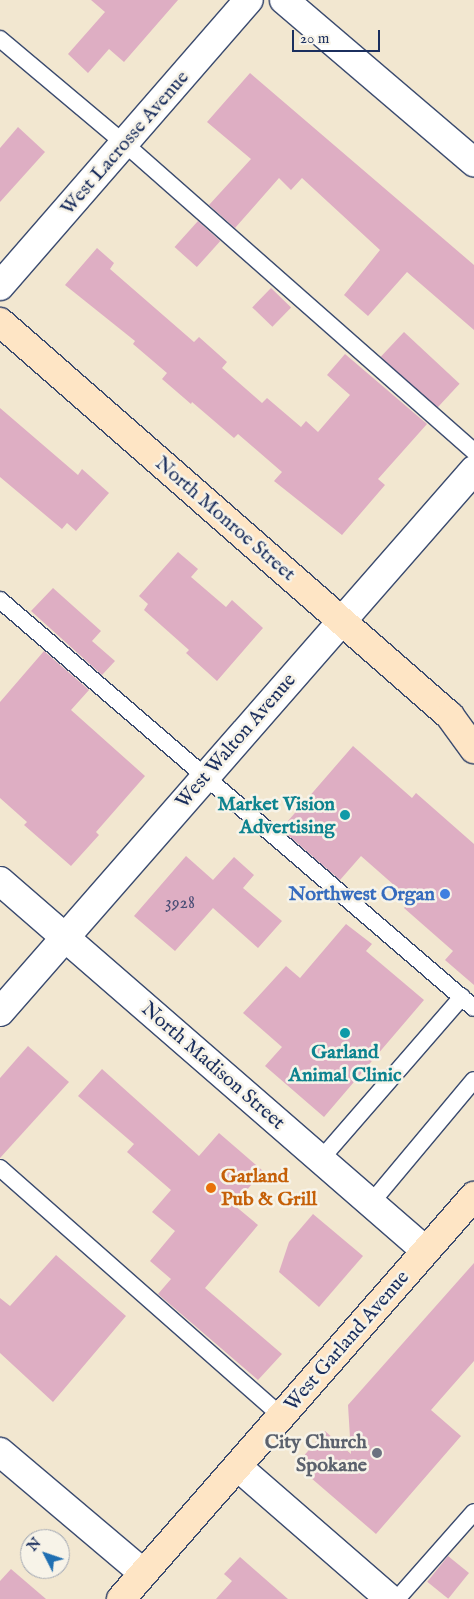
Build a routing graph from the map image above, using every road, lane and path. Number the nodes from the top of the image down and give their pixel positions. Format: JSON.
{"nodes":[{"id":1,"x":249,"y":0,"type":"edge"},
{"id":2,"x":284,"y":0,"type":"edge"},
{"id":3,"x":0,"y":38,"type":"edge"},
{"id":4,"x":124,"y":143,"type":"junction"},
{"id":5,"x":474,"y":162,"type":"edge"},
{"id":6,"x":0,"y":286,"type":"edge"},
{"id":7,"x":0,"y":322,"type":"edge"},
{"id":8,"x":474,"y":452,"type":"edge"},
{"id":9,"x":474,"y":470,"type":"edge"},
{"id":10,"x":0,"y":600,"type":"edge"},
{"id":11,"x":341,"y":620,"type":"junction"},
{"id":12,"x":450,"y":716,"type":"junction"},
{"id":13,"x":474,"y":729,"type":"edge"},
{"id":14,"x":474,"y":749,"type":"edge"},
{"id":15,"x":205,"y":776,"type":"junction"},
{"id":16,"x":0,"y":881,"type":"edge"},
{"id":17,"x":65,"y":937,"type":"junction"},
{"id":18,"x":468,"y":1002,"type":"edge"},
{"id":19,"x":0,"y":1012,"type":"edge"},
{"id":20,"x":474,"y":1080,"type":"edge"},
{"id":21,"x":321,"y":1159,"type":"junction"},
{"id":22,"x":0,"y":1168,"type":"edge"},
{"id":23,"x":474,"y":1196,"type":"edge"},
{"id":24,"x":371,"y":1203,"type":"junction"},
{"id":25,"x":426,"y":1251,"type":"junction"},
{"id":26,"x":282,"y":1416,"type":"junction"},
{"id":27,"x":0,"y":1452,"type":"edge"},
{"id":28,"x":238,"y":1467,"type":"junction"},
{"id":29,"x":474,"y":1512,"type":"edge"},
{"id":30,"x":143,"y":1573,"type":"junction"},
{"id":31,"x":121,"y":1599,"type":"edge"},
{"id":32,"x":390,"y":1599,"type":"edge"},
{"id":33,"x":398,"y":1599,"type":"edge"}],
"edges":[{"from":1,"to":4,"type":"street","name":"West Lacrosse Avenue"},
{"from":2,"to":5,"type":"street"},
{"from":3,"to":4,"type":"lane"},
{"from":4,"to":6,"type":"street","name":"West Lacrosse Avenue"},
{"from":4,"to":8,"type":"lane"},
{"from":7,"to":11,"type":"main road","name":"North Monroe Street"},
{"from":9,"to":11,"type":"street","name":"West Walton Avenue"},
{"from":10,"to":15,"type":"lane"},
{"from":11,"to":12,"type":"main road","name":"North Monroe Street"},
{"from":11,"to":15,"type":"street","name":"West Walton Avenue"},
{"from":12,"to":13,"type":"main road","name":"North Monroe Street"},
{"from":12,"to":14,"type":"main road","name":"North Monroe Street"},
{"from":15,"to":17,"type":"street","name":"West Walton Avenue"},
{"from":15,"to":18,"type":"lane"},
{"from":16,"to":17,"type":"street","name":"North Madison Street"},
{"from":17,"to":19,"type":"street","name":"West Walton Avenue"},
{"from":17,"to":21,"type":"street","name":"North Madison Street"},
{"from":18,"to":21,"type":"lane"},
{"from":20,"to":24,"type":"lane"},
{"from":21,"to":24,"type":"street","name":"North Madison Street"},
{"from":22,"to":26,"type":"lane"},
{"from":23,"to":25,"type":"main road","name":"West Garland Avenue"},
{"from":24,"to":25,"type":"street","name":"North Madison Street"},
{"from":25,"to":26,"type":"main road","name":"West Garland Avenue"},
{"from":26,"to":28,"type":"main road","name":"West Garland Avenue"},
{"from":27,"to":30,"type":"street"},
{"from":28,"to":30,"type":"main road","name":"West Garland Avenue"},
{"from":28,"to":32,"type":"street"},
{"from":29,"to":33,"type":"lane"},
{"from":30,"to":31,"type":"main road","name":"West Garland Avenue"}]}
